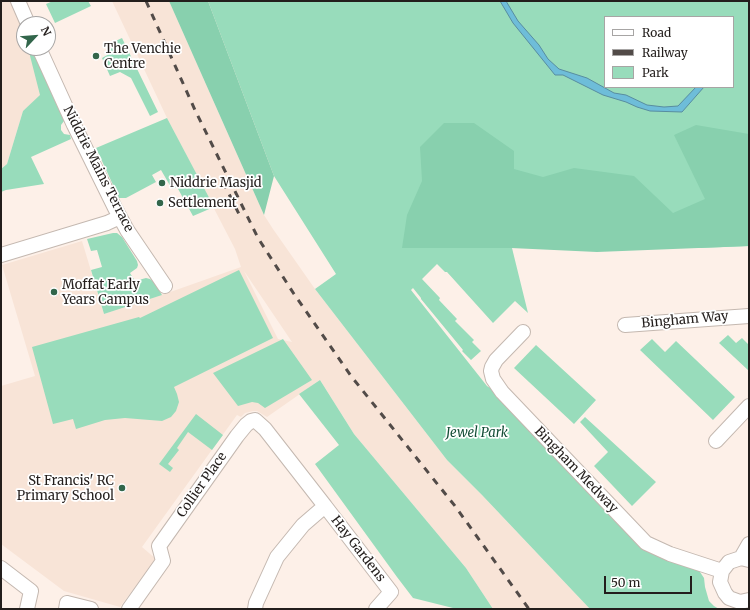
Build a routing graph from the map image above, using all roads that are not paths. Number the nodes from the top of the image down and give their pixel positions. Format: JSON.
{"nodes":[{"id":1,"x":18,"y":1,"type":"edge"},
{"id":2,"x":25,"y":16,"type":"edge"},
{"id":3,"x":44,"y":56,"type":"edge"},
{"id":4,"x":120,"y":217,"type":"junction"},
{"id":5,"x":1,"y":255,"type":"edge"},
{"id":6,"x":165,"y":286,"type":"dead end"},
{"id":7,"x":748,"y":314,"type":"edge"},
{"id":8,"x":625,"y":325,"type":"dead end"},
{"id":9,"x":523,"y":332,"type":"dead end"},
{"id":10,"x":749,"y":406,"type":"edge"},
{"id":11,"x":716,"y":441,"type":"dead end"},
{"id":12,"x":296,"y":469,"type":"joint"},
{"id":13,"x":325,"y":506,"type":"junction"},
{"id":14,"x":749,"y":544,"type":"edge"},
{"id":15,"x":745,"y":559,"type":"edge"},
{"id":16,"x":1,"y":568,"type":"edge"},
{"id":17,"x":722,"y":571,"type":"junction"},
{"id":18,"x":749,"y":600,"type":"edge"},
{"id":19,"x":27,"y":609,"type":"edge"},
{"id":20,"x":66,"y":609,"type":"edge"},
{"id":21,"x":91,"y":609,"type":"edge"},
{"id":22,"x":129,"y":609,"type":"edge"},
{"id":23,"x":255,"y":609,"type":"edge"},
{"id":24,"x":376,"y":609,"type":"edge"}],
"edges":[{"from":1,"to":2,"type":"street"},
{"from":3,"to":4,"type":"street","name":"Niddrie Mains Terrace"},
{"from":4,"to":5,"type":"street"},
{"from":4,"to":6,"type":"street","name":"Niddrie Mains Terrace"},
{"from":7,"to":8,"type":"street","name":"Bingham Way"},
{"from":9,"to":17,"type":"street","name":"Bingham Medway"},
{"from":10,"to":11,"type":"street"},
{"from":12,"to":13,"type":"street","name":"Hay Gardens"},
{"from":12,"to":22,"type":"street","name":"Collier Place"},
{"from":13,"to":23,"type":"street","name":"Hay Gardens"},
{"from":13,"to":24,"type":"street","name":"Hay Gardens"},
{"from":14,"to":15,"type":"street"},
{"from":15,"to":17,"type":"street"},
{"from":16,"to":19,"type":"street"},
{"from":17,"to":18,"type":"street"},
{"from":20,"to":21,"type":"street"}]}
